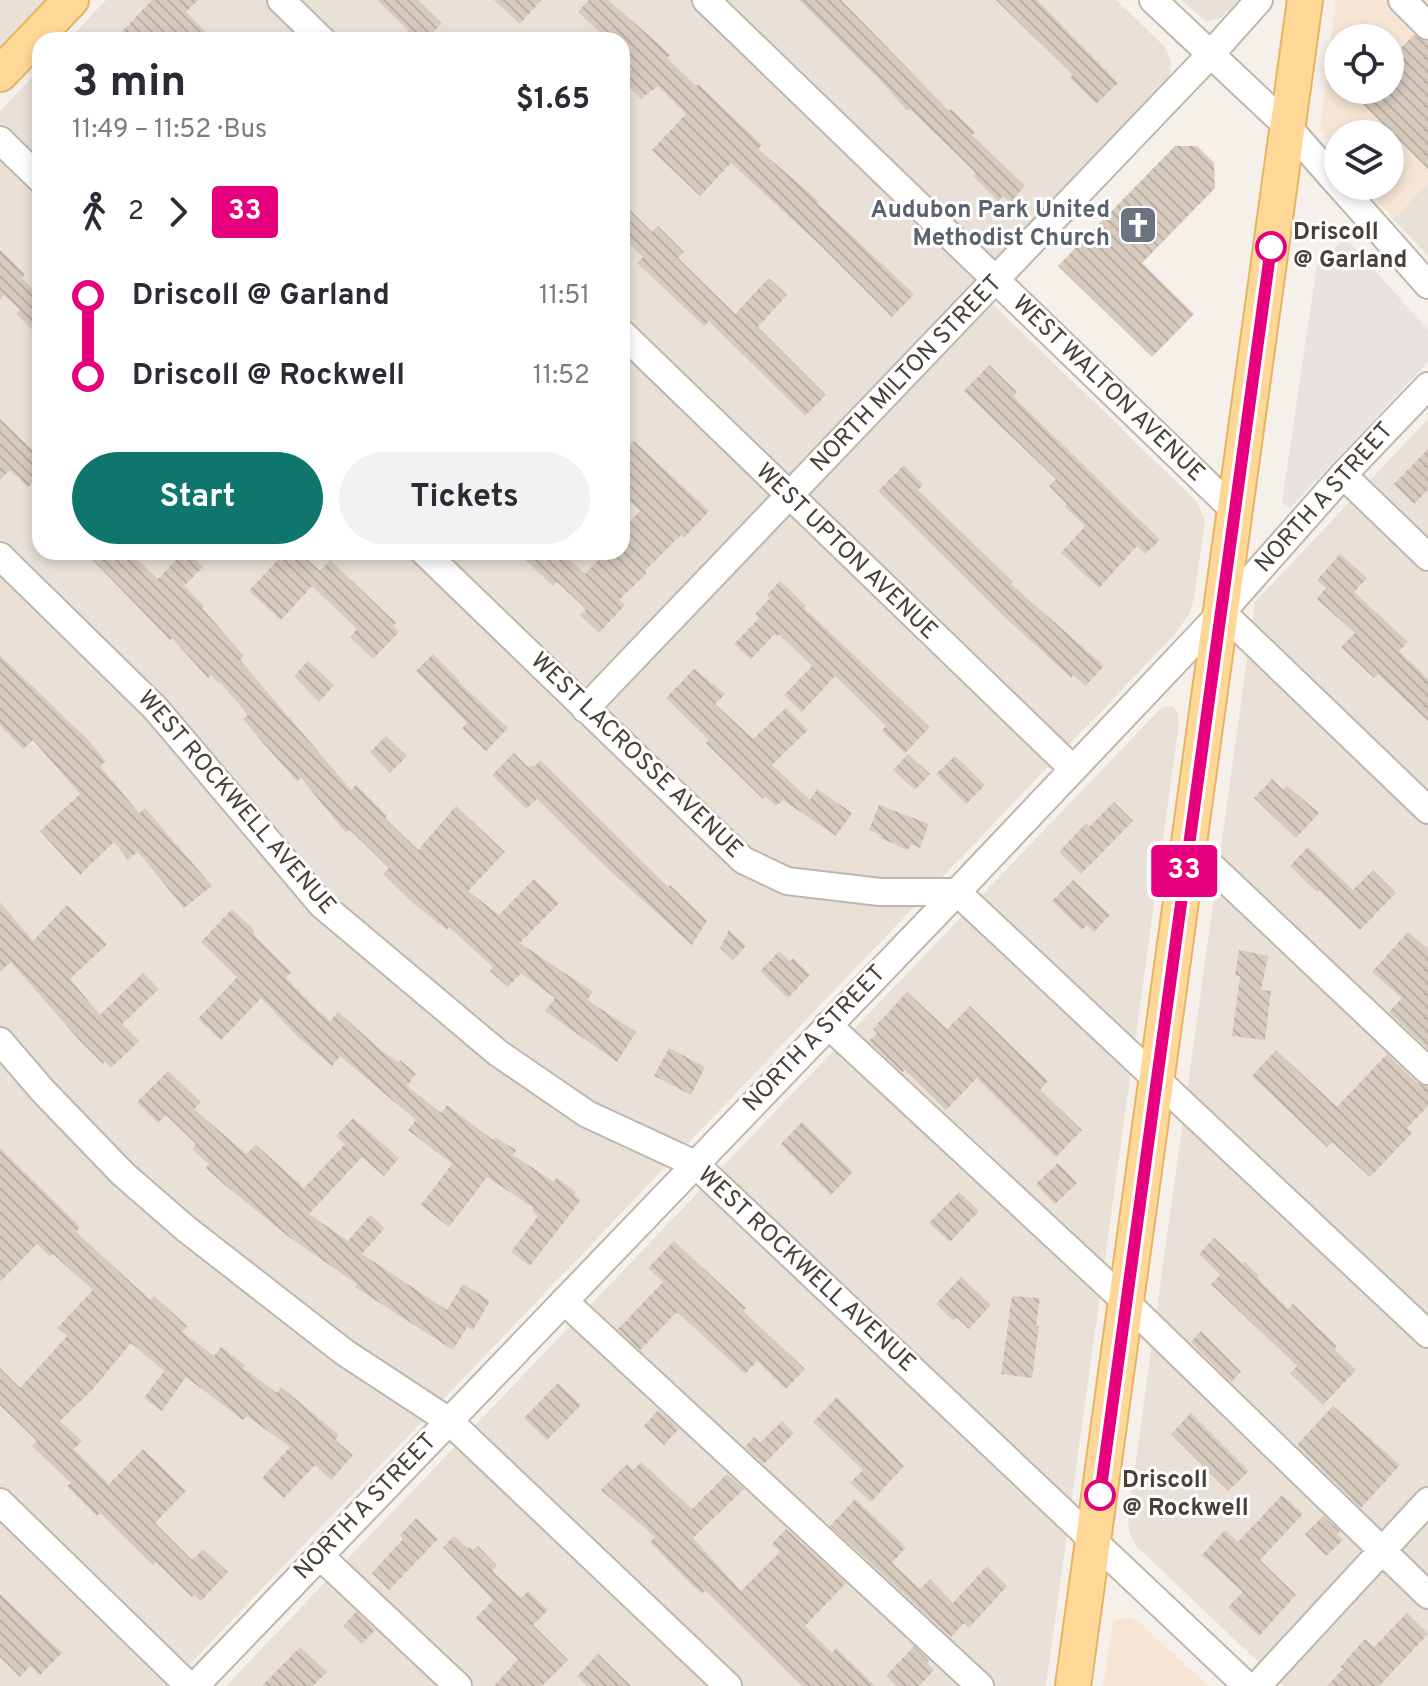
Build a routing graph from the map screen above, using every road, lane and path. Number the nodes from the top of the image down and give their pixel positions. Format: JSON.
{"nodes":[{"id":1,"x":71,"y":0,"type":"edge"},
{"id":2,"x":281,"y":0,"type":"edge"},
{"id":3,"x":706,"y":0,"type":"edge"},
{"id":4,"x":1153,"y":0,"type":"edge"},
{"id":5,"x":1259,"y":0,"type":"edge"},
{"id":6,"x":1305,"y":0,"type":"edge"},
{"id":7,"x":1402,"y":0,"type":"edge"},
{"id":8,"x":1428,"y":26,"type":"edge"},
{"id":9,"x":40,"y":32,"type":"edge"},
{"id":10,"x":314,"y":32,"type":"edge"},
{"id":11,"x":32,"y":41,"type":"edge"},
{"id":12,"x":1210,"y":55,"type":"junction"},
{"id":13,"x":0,"y":74,"type":"edge"},
{"id":14,"x":1287,"y":126,"type":"junction"},
{"id":15,"x":0,"y":140,"type":"edge"},
{"id":16,"x":1324,"y":168,"type":"edge"},
{"id":17,"x":32,"y":171,"type":"edge"},
{"id":18,"x":1352,"y":200,"type":"edge"},
{"id":19,"x":995,"y":281,"type":"junction"},
{"id":20,"x":1428,"y":285,"type":"edge"},
{"id":21,"x":630,"y":341,"type":"edge"},
{"id":22,"x":1428,"y":386,"type":"edge"},
{"id":23,"x":1343,"y":475,"type":"junction"},
{"id":24,"x":790,"y":497,"type":"junction"},
{"id":25,"x":1234,"y":510,"type":"junction"},
{"id":26,"x":0,"y":556,"type":"edge"},
{"id":27,"x":1428,"y":557,"type":"edge"},
{"id":28,"x":432,"y":560,"type":"edge"},
{"id":29,"x":1222,"y":612,"type":"junction"},
{"id":30,"x":585,"y":709,"type":"junction"},
{"id":31,"x":1072,"y":768,"type":"junction"},
{"id":32,"x":1428,"y":810,"type":"edge"},
{"id":33,"x":1188,"y":844,"type":"junction"},
{"id":34,"x":957,"y":892,"type":"junction"},
{"id":35,"x":828,"y":1025,"type":"junction"},
{"id":36,"x":0,"y":1041,"type":"edge"},
{"id":37,"x":1428,"y":1071,"type":"edge"},
{"id":38,"x":1156,"y":1079,"type":"junction"},
{"id":39,"x":695,"y":1164,"type":"junction"},
{"id":40,"x":564,"y":1301,"type":"junction"},
{"id":41,"x":1126,"y":1302,"type":"junction"},
{"id":42,"x":1428,"y":1334,"type":"edge"},
{"id":43,"x":449,"y":1421,"type":"junction"},
{"id":44,"x":1428,"y":1501,"type":"edge"},
{"id":45,"x":0,"y":1502,"type":"edge"},
{"id":46,"x":1093,"y":1541,"type":"junction"},
{"id":47,"x":1382,"y":1551,"type":"junction"},
{"id":48,"x":320,"y":1556,"type":"junction"},
{"id":49,"x":1428,"y":1595,"type":"edge"},
{"id":50,"x":192,"y":1686,"type":"edge"},
{"id":51,"x":458,"y":1686,"type":"edge"},
{"id":52,"x":728,"y":1686,"type":"edge"},
{"id":53,"x":980,"y":1686,"type":"edge"},
{"id":54,"x":1073,"y":1686,"type":"edge"},
{"id":55,"x":1247,"y":1686,"type":"edge"},
{"id":56,"x":1257,"y":1686,"type":"edge"}],
"edges":[{"from":1,"to":9,"type":"main road"},
{"from":2,"to":10,"type":"street"},
{"from":3,"to":19,"type":"street","name":"WEST WALTON AVENUE"},
{"from":4,"to":12,"type":"street"},
{"from":5,"to":12,"type":"street","name":"NORTH MILTON STREET"},
{"from":6,"to":14,"type":"main road"},
{"from":7,"to":8,"type":"street"},
{"from":11,"to":13,"type":"main road"},
{"from":12,"to":14,"type":"street"},
{"from":12,"to":19,"type":"street","name":"NORTH MILTON STREET"},
{"from":14,"to":16,"type":"street"},
{"from":14,"to":25,"type":"main road"},
{"from":15,"to":17,"type":"street"},
{"from":18,"to":20,"type":"street"},
{"from":19,"to":24,"type":"street","name":"NORTH MILTON STREET"},
{"from":19,"to":25,"type":"street","name":"WEST WALTON AVENUE"},
{"from":21,"to":24,"type":"street","name":"WEST UPTON AVENUE"},
{"from":22,"to":23,"type":"street","name":"NORTH A STREET"},
{"from":23,"to":27,"type":"street"},
{"from":23,"to":29,"type":"street","name":"NORTH A STREET"},
{"from":24,"to":30,"type":"street","name":"NORTH MILTON STREET"},
{"from":24,"to":31,"type":"street","name":"WEST UPTON AVENUE"},
{"from":25,"to":29,"type":"main road"},
{"from":26,"to":39,"type":"street","name":"WEST ROCKWELL AVENUE"},
{"from":28,"to":30,"type":"street","name":"WEST LACROSSE AVENUE"},
{"from":29,"to":31,"type":"street","name":"NORTH A STREET"},
{"from":29,"to":32,"type":"street"},
{"from":29,"to":33,"type":"main road"},
{"from":30,"to":34,"type":"street","name":"WEST LACROSSE AVENUE"},
{"from":31,"to":34,"type":"street","name":"NORTH A STREET"},
{"from":33,"to":37,"type":"street"},
{"from":33,"to":38,"type":"main road"},
{"from":34,"to":35,"type":"street","name":"NORTH A STREET"},
{"from":34,"to":38,"type":"street"},
{"from":35,"to":39,"type":"street","name":"NORTH A STREET"},
{"from":35,"to":41,"type":"street"},
{"from":36,"to":43,"type":"street"},
{"from":38,"to":41,"type":"main road"},
{"from":38,"to":42,"type":"street"},
{"from":39,"to":40,"type":"street","name":"NORTH A STREET"},
{"from":39,"to":46,"type":"street","name":"WEST ROCKWELL AVENUE"},
{"from":40,"to":43,"type":"street","name":"NORTH A STREET"},
{"from":40,"to":53,"type":"street"},
{"from":41,"to":46,"type":"main road"},
{"from":41,"to":47,"type":"street"},
{"from":43,"to":48,"type":"street","name":"NORTH A STREET"},
{"from":43,"to":52,"type":"street"},
{"from":44,"to":47,"type":"street"},
{"from":45,"to":50,"type":"street"},
{"from":46,"to":54,"type":"main road"},
{"from":46,"to":55,"type":"street","name":"WEST ROCKWELL AVENUE"},
{"from":47,"to":49,"type":"street"},
{"from":47,"to":56,"type":"street"},
{"from":48,"to":50,"type":"street","name":"NORTH A STREET"},
{"from":48,"to":51,"type":"street"}]}
